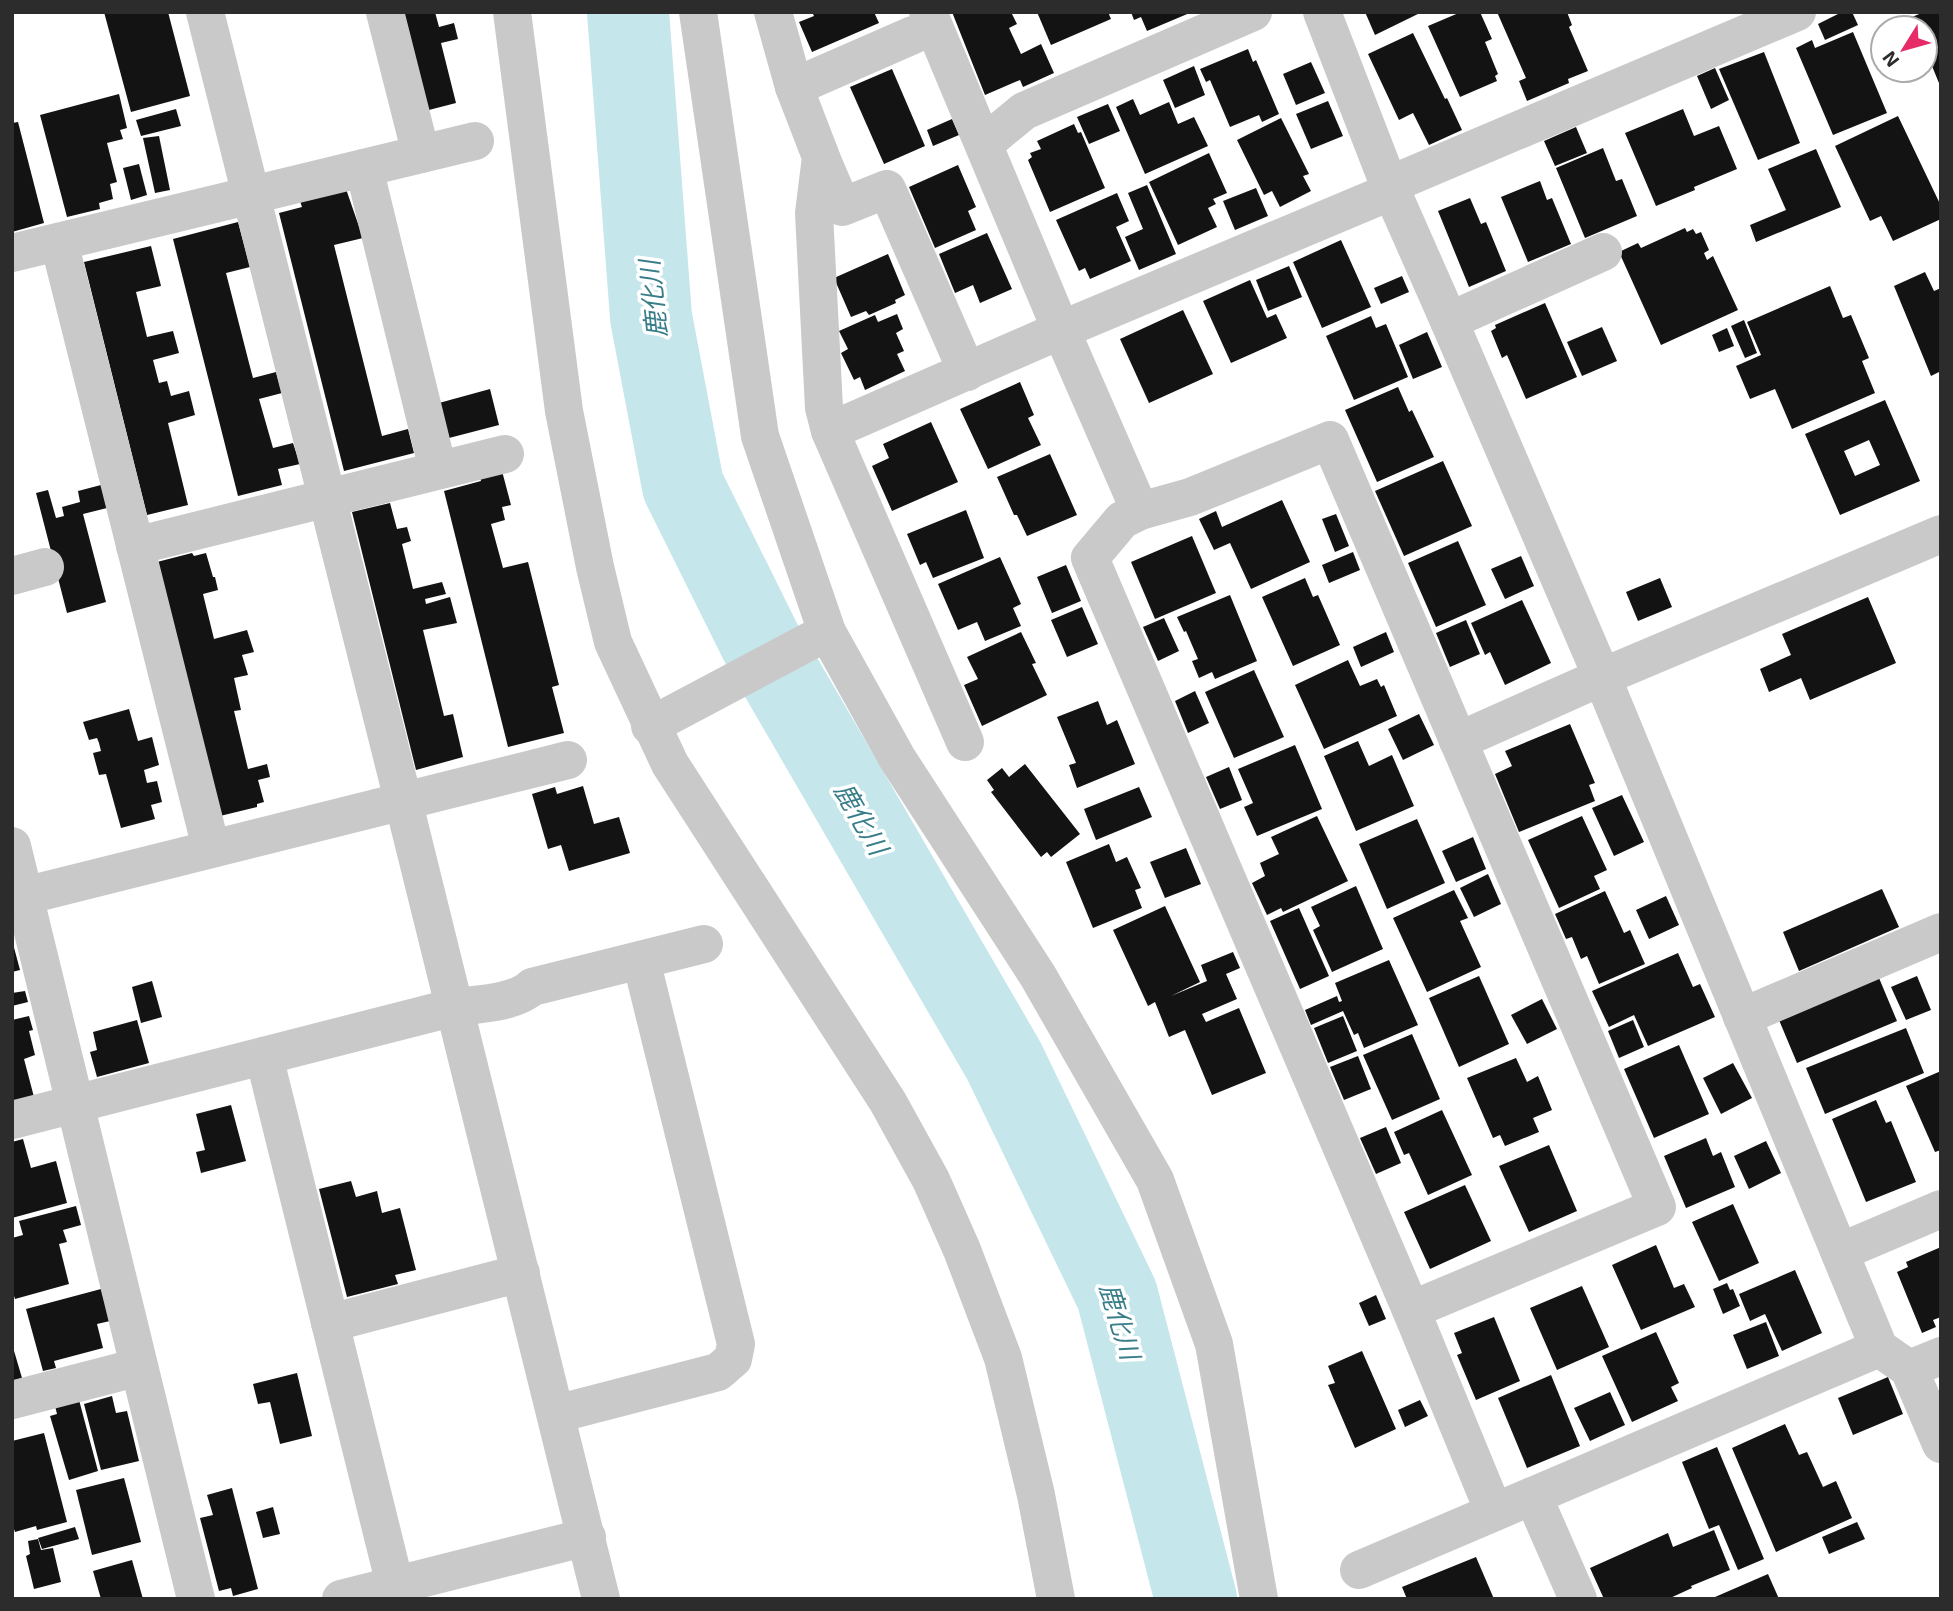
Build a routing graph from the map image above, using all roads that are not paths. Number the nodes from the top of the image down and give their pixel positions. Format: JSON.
{"nodes":[{"id":1,"x":205,"y":12,"type":"edge"},
{"id":2,"x":385,"y":12,"type":"edge"},
{"id":3,"x":512,"y":12,"type":"edge"},
{"id":4,"x":698,"y":12,"type":"edge"},
{"id":5,"x":773,"y":12,"type":"edge"},
{"id":6,"x":1253,"y":12,"type":"edge"},
{"id":7,"x":1322,"y":12,"type":"edge"},
{"id":8,"x":1797,"y":12,"type":"edge"},
{"id":9,"x":920,"y":24,"type":"edge"},
{"id":10,"x":793,"y":87,"type":"junction"},
{"id":11,"x":475,"y":141,"type":"dead end"},
{"id":12,"x":984,"y":144,"type":"junction"},
{"id":13,"x":421,"y":154,"type":"junction"},
{"id":14,"x":821,"y":157,"type":"junction"},
{"id":15,"x":364,"y":168,"type":"junction"},
{"id":16,"x":1390,"y":188,"type":"junction"},
{"id":17,"x":250,"y":195,"type":"junction"},
{"id":18,"x":59,"y":242,"type":"junction"},
{"id":19,"x":1603,"y":252,"type":"dead end"},
{"id":20,"x":12,"y":253,"type":"edge"},
{"id":21,"x":1450,"y":321,"type":"junction"},
{"id":22,"x":1061,"y":330,"type":"junction"},
{"id":23,"x":967,"y":372,"type":"junction"},
{"id":24,"x":830,"y":431,"type":"junction"},
{"id":25,"x":505,"y":454,"type":"dead end"},
{"id":26,"x":438,"y":470,"type":"junction"},
{"id":27,"x":327,"y":498,"type":"junction"},
{"id":28,"x":1140,"y":511,"type":"junction"},
{"id":29,"x":1941,"y":534,"type":"edge"},
{"id":30,"x":135,"y":546,"type":"junction"},
{"id":31,"x":827,"y":632,"type":"junction"},
{"id":32,"x":1602,"y":677,"type":"junction"},
{"id":33,"x":650,"y":726,"type":"junction"},
{"id":34,"x":1458,"y":741,"type":"junction"},
{"id":35,"x":965,"y":743,"type":"dead end"},
{"id":36,"x":568,"y":760,"type":"dead end"},
{"id":37,"x":403,"y":800,"type":"junction"},
{"id":38,"x":12,"y":846,"type":"edge"},
{"id":39,"x":211,"y":848,"type":"junction"},
{"id":40,"x":18,"y":898,"type":"edge"},
{"id":41,"x":1941,"y":932,"type":"edge"},
{"id":42,"x":704,"y":944,"type":"dead end"},
{"id":43,"x":641,"y":960,"type":"junction"},
{"id":44,"x":455,"y":1007,"type":"junction"},
{"id":45,"x":1742,"y":1017,"type":"junction"},
{"id":46,"x":264,"y":1056,"type":"junction"},
{"id":47,"x":75,"y":1103,"type":"junction"},
{"id":48,"x":12,"y":1120,"type":"edge"},
{"id":49,"x":1941,"y":1209,"type":"edge"},
{"id":50,"x":1840,"y":1252,"type":"junction"},
{"id":51,"x":521,"y":1273,"type":"junction"},
{"id":52,"x":1411,"y":1310,"type":"junction"},
{"id":53,"x":330,"y":1323,"type":"junction"},
{"id":54,"x":1909,"y":1358,"type":"edge"},
{"id":55,"x":139,"y":1367,"type":"junction"},
{"id":56,"x":12,"y":1400,"type":"edge"},
{"id":57,"x":556,"y":1414,"type":"junction"},
{"id":58,"x":1941,"y":1444,"type":"edge"},
{"id":59,"x":1533,"y":1496,"type":"junction"},
{"id":60,"x":1494,"y":1512,"type":"junction"},
{"id":61,"x":587,"y":1537,"type":"junction"},
{"id":62,"x":1359,"y":1570,"type":"dead end"},
{"id":63,"x":395,"y":1585,"type":"junction"},
{"id":64,"x":195,"y":1599,"type":"edge"},
{"id":65,"x":341,"y":1599,"type":"edge"},
{"id":66,"x":601,"y":1599,"type":"edge"},
{"id":67,"x":1056,"y":1599,"type":"edge"},
{"id":68,"x":1259,"y":1599,"type":"edge"},
{"id":69,"x":1578,"y":1599,"type":"edge"}],
"edges":[{"from":1,"to":17,"type":"street"},
{"from":2,"to":13,"type":"street"},
{"from":3,"to":33,"type":"street"},
{"from":4,"to":31,"type":"street"},
{"from":5,"to":10,"type":"street"},
{"from":6,"to":12,"type":"street"},
{"from":7,"to":16,"type":"street"},
{"from":8,"to":16,"type":"street"},
{"from":9,"to":10,"type":"street"},
{"from":9,"to":12,"type":"street"},
{"from":10,"to":14,"type":"street"},
{"from":11,"to":13,"type":"street"},
{"from":12,"to":22,"type":"street"},
{"from":13,"to":15,"type":"street"},
{"from":14,"to":23,"type":"street"},
{"from":14,"to":24,"type":"street"},
{"from":15,"to":17,"type":"street"},
{"from":15,"to":26,"type":"street"},
{"from":16,"to":21,"type":"street"},
{"from":16,"to":22,"type":"street"},
{"from":17,"to":18,"type":"street"},
{"from":17,"to":27,"type":"street"},
{"from":18,"to":20,"type":"street"},
{"from":18,"to":30,"type":"street"},
{"from":19,"to":21,"type":"street"},
{"from":21,"to":32,"type":"street"},
{"from":22,"to":23,"type":"street"},
{"from":22,"to":28,"type":"street"},
{"from":23,"to":24,"type":"street"},
{"from":24,"to":35,"type":"street"},
{"from":25,"to":26,"type":"street"},
{"from":26,"to":27,"type":"street"},
{"from":27,"to":30,"type":"street"},
{"from":27,"to":37,"type":"street"},
{"from":28,"to":34,"type":"street"},
{"from":28,"to":52,"type":"street"},
{"from":29,"to":32,"type":"street"},
{"from":30,"to":39,"type":"street"},
{"from":31,"to":33,"type":"street"},
{"from":31,"to":68,"type":"street"},
{"from":32,"to":34,"type":"street"},
{"from":32,"to":45,"type":"street"},
{"from":33,"to":67,"type":"street"},
{"from":34,"to":52,"type":"street"},
{"from":36,"to":37,"type":"street"},
{"from":37,"to":39,"type":"street"},
{"from":37,"to":44,"type":"street"},
{"from":38,"to":40,"type":"street"},
{"from":39,"to":40,"type":"street"},
{"from":40,"to":47,"type":"street"},
{"from":41,"to":45,"type":"street"},
{"from":42,"to":43,"type":"street"},
{"from":43,"to":44,"type":"street"},
{"from":43,"to":57,"type":"street"},
{"from":44,"to":46,"type":"street"},
{"from":44,"to":51,"type":"street"},
{"from":45,"to":50,"type":"street"},
{"from":46,"to":47,"type":"street"},
{"from":46,"to":53,"type":"street"},
{"from":47,"to":48,"type":"street"},
{"from":47,"to":55,"type":"street"},
{"from":49,"to":50,"type":"street"},
{"from":50,"to":54,"type":"street"},
{"from":51,"to":53,"type":"street"},
{"from":51,"to":57,"type":"street"},
{"from":52,"to":60,"type":"street"},
{"from":53,"to":63,"type":"street"},
{"from":54,"to":58,"type":"street"},
{"from":54,"to":59,"type":"street"},
{"from":55,"to":56,"type":"street"},
{"from":55,"to":64,"type":"street"},
{"from":57,"to":61,"type":"street"},
{"from":59,"to":60,"type":"street"},
{"from":59,"to":69,"type":"street"},
{"from":60,"to":62,"type":"street"},
{"from":61,"to":63,"type":"street"},
{"from":61,"to":66,"type":"street"},
{"from":63,"to":65,"type":"street"}]}
